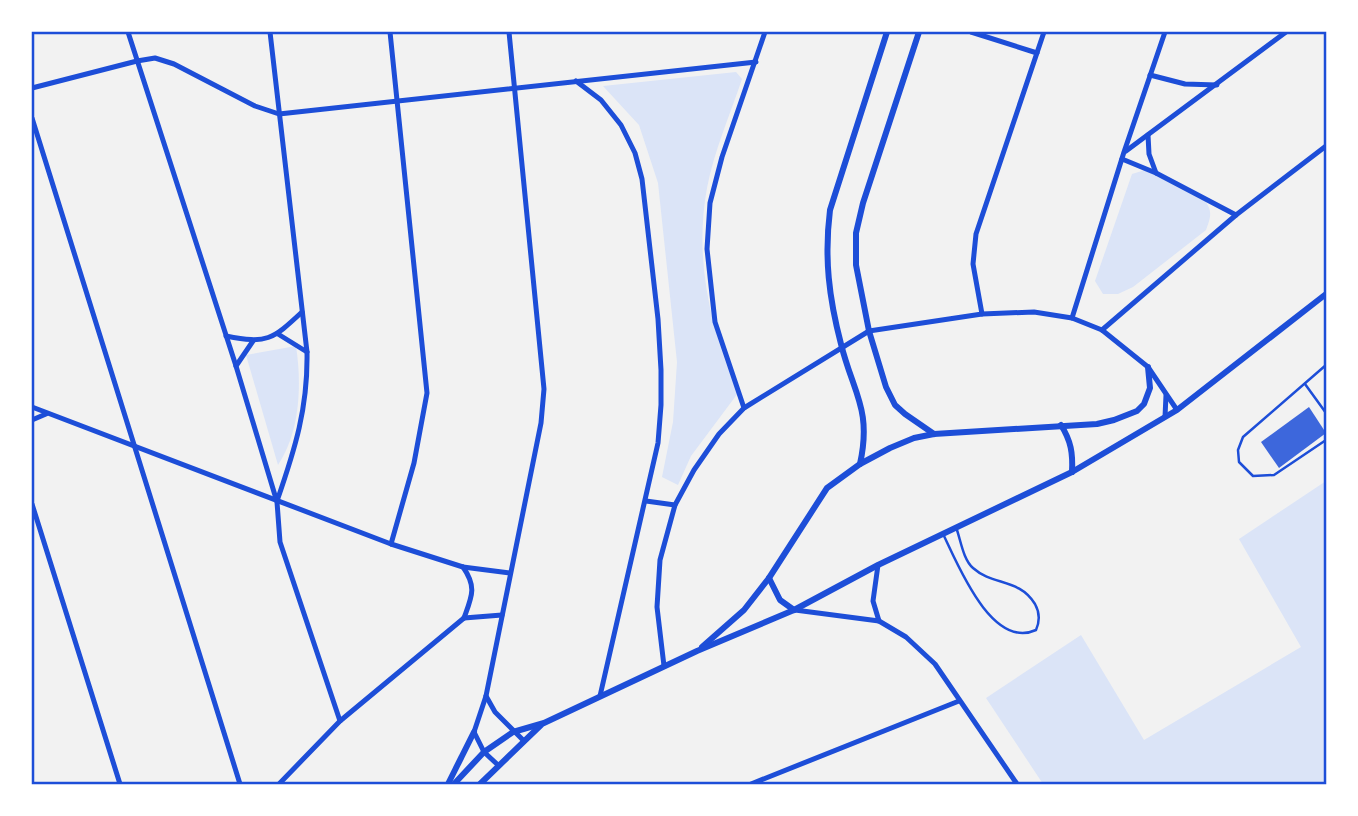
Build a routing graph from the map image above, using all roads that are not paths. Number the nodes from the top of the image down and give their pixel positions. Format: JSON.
{"nodes":[{"id":1,"x":128,"y":32,"type":"edge"},
{"id":2,"x":270,"y":32,"type":"edge"},
{"id":3,"x":390,"y":32,"type":"edge"},
{"id":4,"x":509,"y":32,"type":"edge"},
{"id":5,"x":765,"y":32,"type":"edge"},
{"id":6,"x":887,"y":32,"type":"edge"},
{"id":7,"x":919,"y":32,"type":"edge"},
{"id":8,"x":971,"y":32,"type":"edge"},
{"id":9,"x":1044,"y":32,"type":"edge"},
{"id":10,"x":1165,"y":32,"type":"edge"},
{"id":11,"x":1286,"y":32,"type":"edge"},
{"id":12,"x":1037,"y":52,"type":"junction"},
{"id":13,"x":136,"y":61,"type":"junction"},
{"id":14,"x":756,"y":62,"type":"junction"},
{"id":15,"x":1150,"y":75,"type":"junction"},
{"id":16,"x":576,"y":81,"type":"junction"},
{"id":17,"x":1217,"y":85,"type":"junction"},
{"id":18,"x":515,"y":87,"type":"junction"},
{"id":19,"x":32,"y":88,"type":"edge"},
{"id":20,"x":397,"y":100,"type":"junction"},
{"id":21,"x":279,"y":114,"type":"junction"},
{"id":22,"x":32,"y":118,"type":"edge"},
{"id":23,"x":1147,"y":135,"type":"junction"},
{"id":24,"x":1326,"y":146,"type":"edge"},
{"id":25,"x":1123,"y":155,"type":"junction"},
{"id":26,"x":1156,"y":173,"type":"junction"},
{"id":27,"x":1236,"y":215,"type":"junction"},
{"id":28,"x":1326,"y":294,"type":"edge"},
{"id":29,"x":302,"y":312,"type":"junction"},
{"id":30,"x":982,"y":314,"type":"junction"},
{"id":31,"x":1072,"y":318,"type":"junction"},
{"id":32,"x":1102,"y":330,"type":"junction"},
{"id":33,"x":869,"y":331,"type":"junction"},
{"id":34,"x":278,"y":334,"type":"junction"},
{"id":35,"x":226,"y":336,"type":"junction"},
{"id":36,"x":253,"y":341,"type":"junction"},
{"id":37,"x":841,"y":347,"type":"junction"},
{"id":38,"x":307,"y":352,"type":"junction"},
{"id":39,"x":1326,"y":365,"type":"edge"},
{"id":40,"x":236,"y":366,"type":"junction"},
{"id":41,"x":1148,"y":367,"type":"junction"},
{"id":42,"x":1305,"y":384,"type":"junction"},
{"id":43,"x":1166,"y":395,"type":"junction"},
{"id":44,"x":32,"y":407,"type":"edge"},
{"id":45,"x":744,"y":408,"type":"junction"},
{"id":46,"x":1177,"y":410,"type":"junction"},
{"id":47,"x":1326,"y":413,"type":"edge"},
{"id":48,"x":46,"y":414,"type":"junction"},
{"id":49,"x":1165,"y":417,"type":"junction"},
{"id":50,"x":32,"y":421,"type":"edge"},
{"id":51,"x":1060,"y":425,"type":"junction"},
{"id":52,"x":934,"y":435,"type":"junction"},
{"id":53,"x":1326,"y":440,"type":"edge"},
{"id":54,"x":135,"y":445,"type":"junction"},
{"id":55,"x":860,"y":464,"type":"junction"},
{"id":56,"x":1072,"y":472,"type":"junction"},
{"id":57,"x":646,"y":501,"type":"junction"},
{"id":58,"x":277,"y":502,"type":"junction"},
{"id":59,"x":32,"y":504,"type":"edge"},
{"id":60,"x":675,"y":505,"type":"junction"},
{"id":61,"x":956,"y":527,"type":"junction"},
{"id":62,"x":943,"y":534,"type":"junction"},
{"id":63,"x":391,"y":544,"type":"junction"},
{"id":64,"x":878,"y":565,"type":"junction"},
{"id":65,"x":463,"y":567,"type":"junction"},
{"id":66,"x":510,"y":573,"type":"junction"},
{"id":67,"x":769,"y":578,"type":"junction"},
{"id":68,"x":794,"y":610,"type":"junction"},
{"id":69,"x":502,"y":615,"type":"junction"},
{"id":70,"x":464,"y":618,"type":"junction"},
{"id":71,"x":879,"y":621,"type":"junction"},
{"id":72,"x":697,"y":651,"type":"junction"},
{"id":73,"x":664,"y":666,"type":"junction"},
{"id":74,"x":486,"y":696,"type":"junction"},
{"id":75,"x":600,"y":696,"type":"junction"},
{"id":76,"x":959,"y":701,"type":"junction"},
{"id":77,"x":340,"y":721,"type":"junction"},
{"id":78,"x":544,"y":723,"type":"junction"},
{"id":79,"x":474,"y":732,"type":"junction"},
{"id":80,"x":513,"y":732,"type":"junction"},
{"id":81,"x":524,"y":741,"type":"junction"},
{"id":82,"x":484,"y":752,"type":"junction"},
{"id":83,"x":498,"y":765,"type":"junction"},
{"id":84,"x":120,"y":785,"type":"edge"},
{"id":85,"x":240,"y":785,"type":"edge"},
{"id":86,"x":279,"y":785,"type":"edge"},
{"id":87,"x":448,"y":785,"type":"edge"},
{"id":88,"x":454,"y":785,"type":"edge"},
{"id":89,"x":480,"y":785,"type":"edge"},
{"id":90,"x":751,"y":785,"type":"edge"},
{"id":91,"x":1017,"y":785,"type":"edge"}],
"edges":[{"from":1,"to":13,"type":"street"},
{"from":2,"to":21,"type":"street"},
{"from":3,"to":20,"type":"street"},
{"from":4,"to":18,"type":"street"},
{"from":5,"to":14,"type":"street"},
{"from":6,"to":37,"type":"street"},
{"from":7,"to":33,"type":"street"},
{"from":8,"to":12,"type":"street"},
{"from":9,"to":12,"type":"street"},
{"from":10,"to":15,"type":"street"},
{"from":11,"to":17,"type":"street"},
{"from":12,"to":30,"type":"street"},
{"from":13,"to":19,"type":"street"},
{"from":13,"to":21,"type":"street"},
{"from":13,"to":35,"type":"street"},
{"from":14,"to":16,"type":"street"},
{"from":14,"to":45,"type":"street"},
{"from":15,"to":17,"type":"street"},
{"from":15,"to":25,"type":"street"},
{"from":16,"to":18,"type":"street"},
{"from":16,"to":57,"type":"street"},
{"from":17,"to":23,"type":"street"},
{"from":18,"to":20,"type":"street"},
{"from":18,"to":66,"type":"street"},
{"from":20,"to":21,"type":"street"},
{"from":20,"to":63,"type":"street"},
{"from":21,"to":29,"type":"street"},
{"from":22,"to":54,"type":"street"},
{"from":23,"to":25,"type":"street"},
{"from":23,"to":26,"type":"street"},
{"from":24,"to":27,"type":"street"},
{"from":25,"to":26,"type":"street"},
{"from":25,"to":31,"type":"street"},
{"from":26,"to":27,"type":"street"},
{"from":27,"to":32,"type":"street"},
{"from":28,"to":46,"type":"street"},
{"from":29,"to":34,"type":"street"},
{"from":29,"to":38,"type":"street"},
{"from":30,"to":31,"type":"street"},
{"from":30,"to":33,"type":"street"},
{"from":31,"to":32,"type":"street"},
{"from":32,"to":41,"type":"street"},
{"from":33,"to":37,"type":"street"},
{"from":33,"to":52,"type":"street"},
{"from":34,"to":36,"type":"street"},
{"from":34,"to":38,"type":"street"},
{"from":35,"to":36,"type":"street"},
{"from":35,"to":40,"type":"street"},
{"from":36,"to":40,"type":"street"},
{"from":37,"to":45,"type":"street"},
{"from":37,"to":55,"type":"street"},
{"from":38,"to":58,"type":"street"},
{"from":39,"to":42,"type":"lane"},
{"from":40,"to":58,"type":"street"},
{"from":41,"to":43,"type":"street"},
{"from":41,"to":51,"type":"street"},
{"from":42,"to":47,"type":"lane"},
{"from":42,"to":53,"type":"lane"},
{"from":43,"to":46,"type":"street"},
{"from":43,"to":49,"type":"street"},
{"from":44,"to":48,"type":"street"},
{"from":45,"to":60,"type":"street"},
{"from":46,"to":49,"type":"street"},
{"from":48,"to":50,"type":"street"},
{"from":48,"to":54,"type":"street"},
{"from":49,"to":56,"type":"street"},
{"from":51,"to":52,"type":"street"},
{"from":51,"to":56,"type":"street"},
{"from":52,"to":55,"type":"street"},
{"from":54,"to":58,"type":"street"},
{"from":54,"to":85,"type":"street"},
{"from":55,"to":67,"type":"street"},
{"from":56,"to":61,"type":"street"},
{"from":57,"to":60,"type":"street"},
{"from":57,"to":75,"type":"street"},
{"from":58,"to":63,"type":"street"},
{"from":58,"to":77,"type":"street"},
{"from":59,"to":84,"type":"street"},
{"from":60,"to":73,"type":"street"},
{"from":61,"to":62,"type":"street"},
{"from":61,"to":62,"type":"lane"},
{"from":62,"to":64,"type":"street"},
{"from":63,"to":65,"type":"street"},
{"from":64,"to":68,"type":"street"},
{"from":64,"to":71,"type":"street"},
{"from":65,"to":66,"type":"street"},
{"from":65,"to":70,"type":"street"},
{"from":66,"to":69,"type":"street"},
{"from":67,"to":68,"type":"street"},
{"from":67,"to":72,"type":"street"},
{"from":68,"to":71,"type":"street"},
{"from":68,"to":72,"type":"street"},
{"from":69,"to":70,"type":"street"},
{"from":69,"to":74,"type":"street"},
{"from":70,"to":77,"type":"street"},
{"from":71,"to":76,"type":"street"},
{"from":72,"to":73,"type":"street"},
{"from":73,"to":75,"type":"street"},
{"from":74,"to":79,"type":"street"},
{"from":74,"to":80,"type":"street"},
{"from":75,"to":78,"type":"street"},
{"from":76,"to":90,"type":"street"},
{"from":76,"to":91,"type":"street"},
{"from":77,"to":86,"type":"street"},
{"from":78,"to":80,"type":"street"},
{"from":78,"to":81,"type":"street"},
{"from":79,"to":82,"type":"street"},
{"from":79,"to":87,"type":"street"},
{"from":80,"to":81,"type":"street"},
{"from":80,"to":82,"type":"street"},
{"from":81,"to":83,"type":"street"},
{"from":82,"to":83,"type":"street"},
{"from":82,"to":88,"type":"street"},
{"from":83,"to":89,"type":"street"}]}
